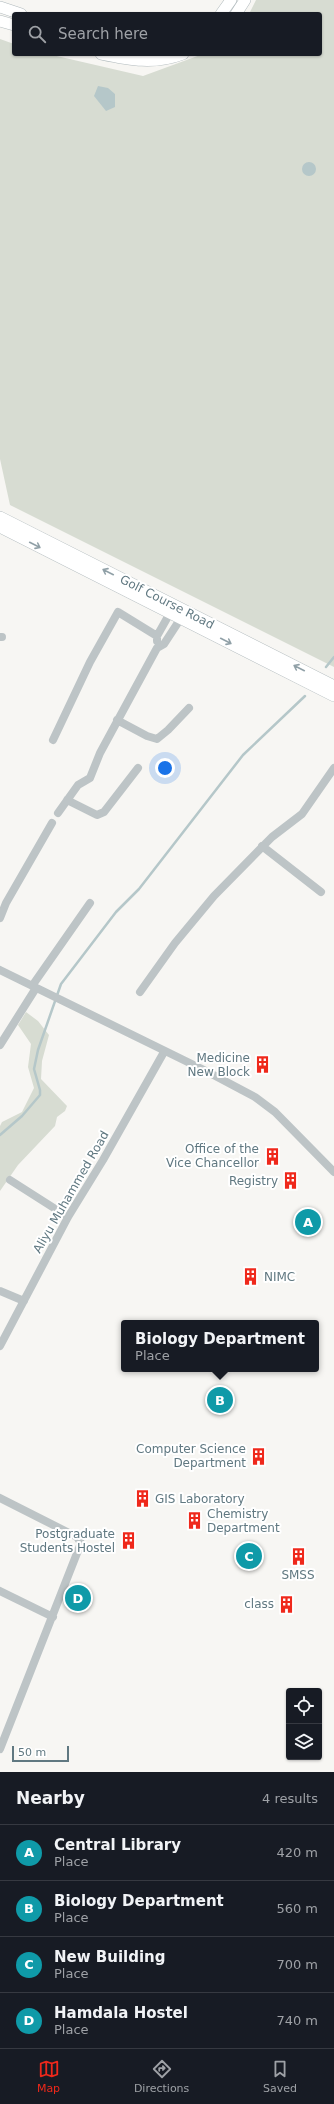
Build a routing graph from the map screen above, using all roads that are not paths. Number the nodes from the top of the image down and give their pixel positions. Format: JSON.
{"nodes":[{"id":1,"x":231,"y":0,"type":"edge"},
{"id":2,"x":246,"y":0,"type":"edge"},
{"id":3,"x":0,"y":7,"type":"edge"},
{"id":4,"x":14,"y":12,"type":"edge"},
{"id":5,"x":222,"y":12,"type":"edge"},
{"id":6,"x":237,"y":12,"type":"edge"},
{"id":7,"x":110,"y":56,"type":"edge"},
{"id":8,"x":174,"y":56,"type":"edge"},
{"id":9,"x":0,"y":517,"type":"edge"},
{"id":10,"x":0,"y":527,"type":"edge"},
{"id":11,"x":170,"y":613,"type":"junction"},
{"id":12,"x":181,"y":618,"type":"junction"},
{"id":13,"x":157,"y":636,"type":"junction"},
{"id":14,"x":157,"y":648,"type":"junction"},
{"id":15,"x":334,"y":686,"type":"edge"},
{"id":16,"x":334,"y":696,"type":"edge"},
{"id":17,"x":189,"y":708,"type":"dead end"},
{"id":18,"x":117,"y":720,"type":"junction"},
{"id":19,"x":53,"y":740,"type":"dead end"},
{"id":20,"x":138,"y":768,"type":"dead end"},
{"id":21,"x":334,"y":768,"type":"edge"},
{"id":22,"x":68,"y":800,"type":"junction"},
{"id":23,"x":58,"y":812,"type":"dead end"},
{"id":24,"x":52,"y":822,"type":"dead end"},
{"id":25,"x":262,"y":846,"type":"junction"},
{"id":26,"x":321,"y":892,"type":"dead end"},
{"id":27,"x":90,"y":903,"type":"dead end"},
{"id":28,"x":0,"y":918,"type":"edge"},
{"id":29,"x":0,"y":970,"type":"edge"},
{"id":30,"x":34,"y":987,"type":"junction"},
{"id":31,"x":140,"y":992,"type":"dead end"},
{"id":32,"x":0,"y":1045,"type":"edge"},
{"id":33,"x":164,"y":1052,"type":"junction"},
{"id":34,"x":334,"y":1172,"type":"edge"},
{"id":35,"x":10,"y":1180,"type":"dead end"},
{"id":36,"x":68,"y":1217,"type":"junction"},
{"id":37,"x":0,"y":1291,"type":"edge"},
{"id":38,"x":24,"y":1301,"type":"junction"},
{"id":39,"x":0,"y":1346,"type":"edge"},
{"id":40,"x":0,"y":1498,"type":"edge"},
{"id":41,"x":0,"y":1591,"type":"edge"},
{"id":42,"x":53,"y":1617,"type":"junction"},
{"id":43,"x":0,"y":1748,"type":"edge"}],
"edges":[{"from":1,"to":5,"type":"street"},
{"from":2,"to":6,"type":"street"},
{"from":3,"to":4,"type":"street"},
{"from":7,"to":8,"type":"street"},
{"from":15,"to":9,"type":"street","name":"Golf Course Road","one_way":true},
{"from":10,"to":11,"type":"street","name":"Golf Course Road","one_way":true},
{"from":11,"to":12,"type":"street","name":"Golf Course Road"},
{"from":11,"to":13,"type":"street"},
{"from":12,"to":14,"type":"street"},
{"from":12,"to":16,"type":"street","name":"Golf Course Road","one_way":true},
{"from":13,"to":14,"type":"street"},
{"from":13,"to":19,"type":"street"},
{"from":14,"to":18,"type":"street"},
{"from":17,"to":18,"type":"street"},
{"from":18,"to":22,"type":"street"},
{"from":20,"to":22,"type":"street"},
{"from":21,"to":25,"type":"street"},
{"from":22,"to":23,"type":"street"},
{"from":24,"to":28,"type":"street"},
{"from":25,"to":26,"type":"street"},
{"from":25,"to":31,"type":"street"},
{"from":27,"to":30,"type":"street"},
{"from":29,"to":30,"type":"street"},
{"from":30,"to":32,"type":"street"},
{"from":30,"to":33,"type":"street"},
{"from":33,"to":34,"type":"street"},
{"from":33,"to":36,"type":"street","name":"Aliyu Muhammed Road"},
{"from":35,"to":36,"type":"street"},
{"from":36,"to":38,"type":"street","name":"Aliyu Muhammed Road"},
{"from":37,"to":38,"type":"street"},
{"from":38,"to":39,"type":"street","name":"Aliyu Muhammed Road"},
{"from":40,"to":42,"type":"street"},
{"from":41,"to":42,"type":"street"},
{"from":42,"to":43,"type":"street"}]}
